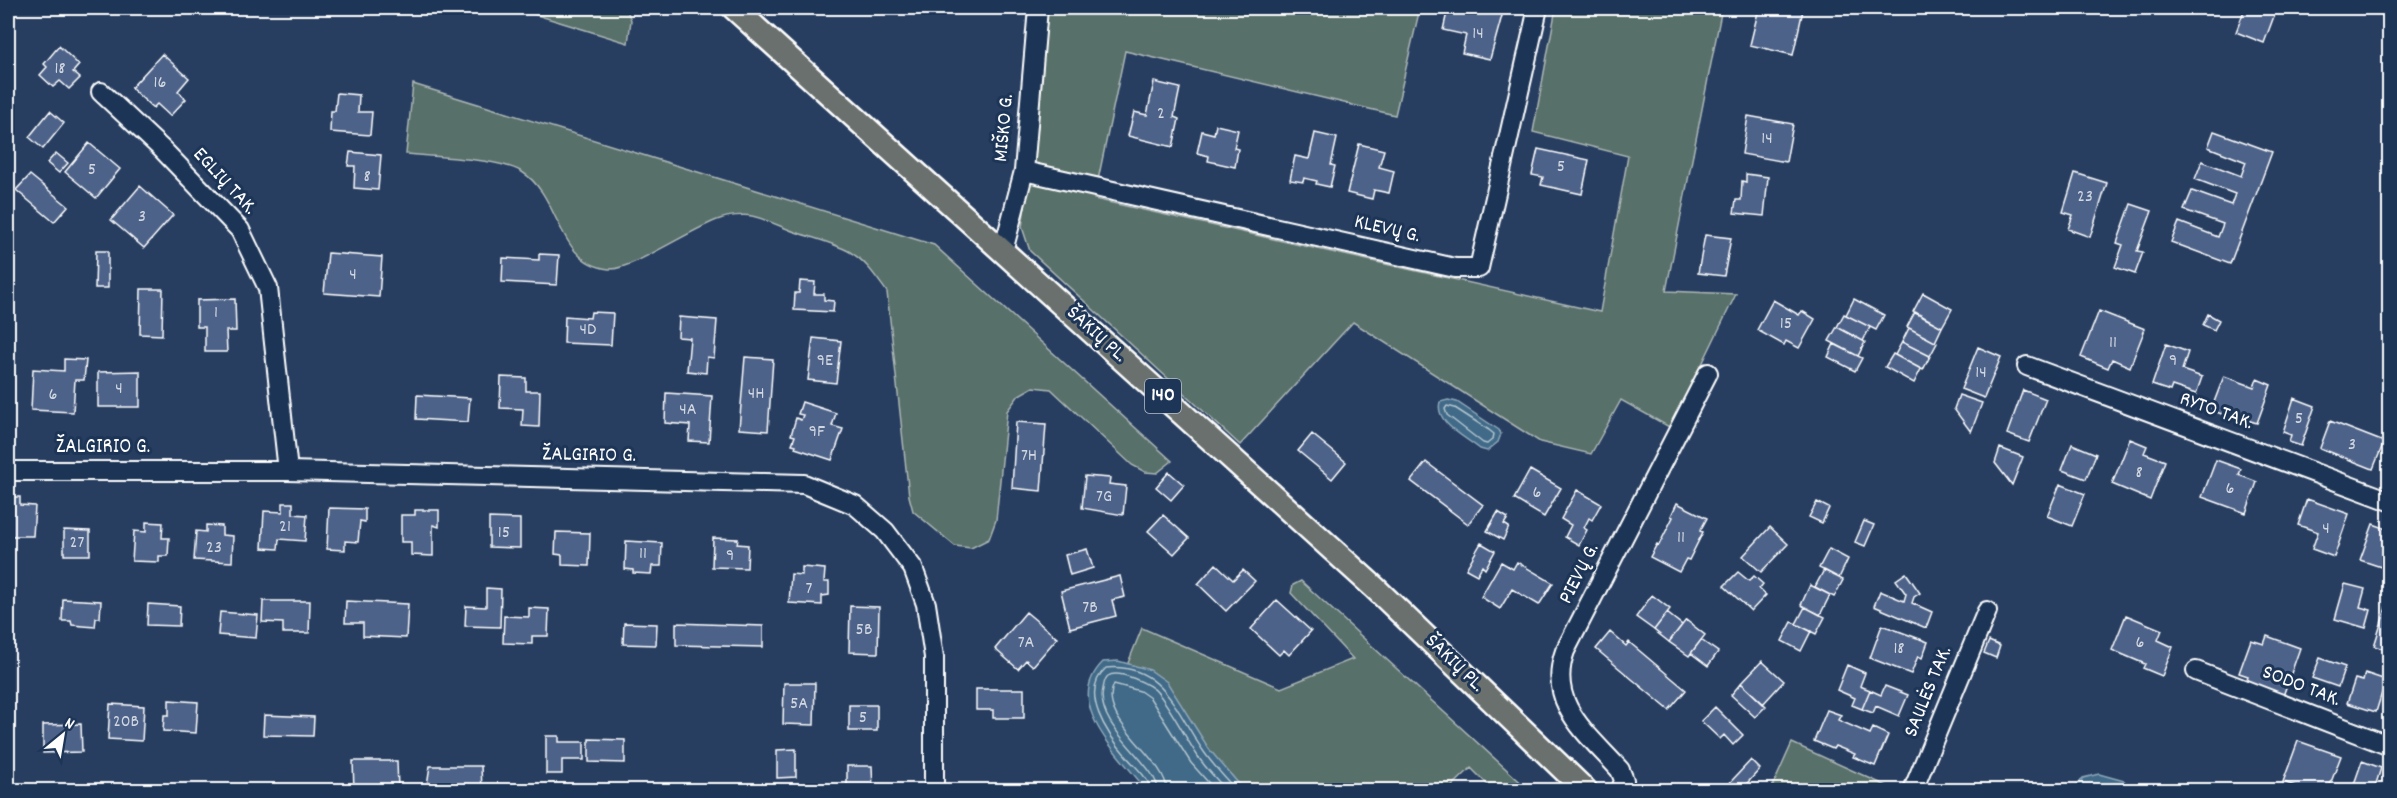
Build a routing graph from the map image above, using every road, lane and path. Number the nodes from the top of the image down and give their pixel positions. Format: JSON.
{"nodes":[{"id":1,"x":734,"y":8,"type":"edge"},
{"id":2,"x":1038,"y":8,"type":"edge"},
{"id":3,"x":1538,"y":8,"type":"edge"},
{"id":4,"x":101,"y":92,"type":"dead end"},
{"id":5,"x":1024,"y":171,"type":"junction"},
{"id":6,"x":1003,"y":251,"type":"junction"},
{"id":7,"x":2027,"y":366,"type":"dead end"},
{"id":8,"x":1708,"y":373,"type":"dead end"},
{"id":9,"x":8,"y":471,"type":"edge"},
{"id":10,"x":288,"y":471,"type":"junction"},
{"id":11,"x":2390,"y":501,"type":"edge"},
{"id":12,"x":1987,"y":611,"type":"dead end"},
{"id":13,"x":2196,"y":671,"type":"dead end"},
{"id":14,"x":2390,"y":746,"type":"edge"},
{"id":15,"x":934,"y":790,"type":"edge"},
{"id":16,"x":1585,"y":790,"type":"edge"},
{"id":17,"x":1621,"y":790,"type":"edge"},
{"id":18,"x":1913,"y":790,"type":"edge"}],
"edges":[{"from":1,"to":6,"type":"main road","name":"ŠAKIŲ PL.","number":"140"},
{"from":2,"to":5,"type":"street","name":"MIŠKO G."},
{"from":3,"to":5,"type":"street","name":"KLEVŲ G."},
{"from":4,"to":10,"type":"street","name":"EGLIŲ TAK."},
{"from":5,"to":6,"type":"street","name":"MIŠKO G."},
{"from":6,"to":16,"type":"main road","name":"ŠAKIŲ PL.","number":"140"},
{"from":7,"to":11,"type":"street","name":"RYTO TAK."},
{"from":8,"to":17,"type":"street","name":"PIEVŲ G."},
{"from":9,"to":10,"type":"street","name":"ŽALGIRIO G."},
{"from":10,"to":15,"type":"street","name":"ŽALGIRIO G."},
{"from":12,"to":18,"type":"street","name":"SAULĖS TAK."},
{"from":13,"to":14,"type":"street","name":"SODO TAK."}]}
